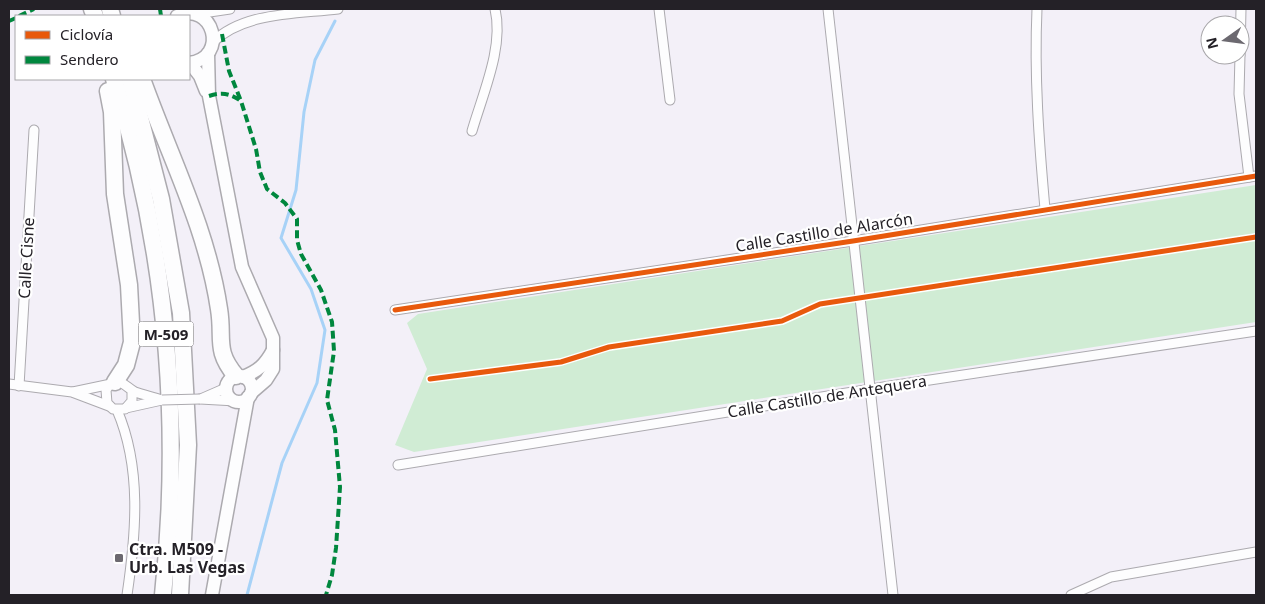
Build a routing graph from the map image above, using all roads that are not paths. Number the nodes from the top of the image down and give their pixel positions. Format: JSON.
{"nodes":[{"id":1,"x":230,"y":9,"type":"edge"},
{"id":2,"x":338,"y":9,"type":"edge"},
{"id":3,"x":496,"y":9,"type":"edge"},
{"id":4,"x":659,"y":9,"type":"edge"},
{"id":5,"x":828,"y":9,"type":"edge"},
{"id":6,"x":1038,"y":9,"type":"edge"},
{"id":7,"x":194,"y":12,"type":"edge"},
{"id":8,"x":180,"y":15,"type":"edge"},
{"id":9,"x":210,"y":48,"type":"junction"},
{"id":10,"x":190,"y":63,"type":"edge"},
{"id":11,"x":190,"y":64,"type":"edge"},
{"id":12,"x":1240,"y":65,"type":"edge"},
{"id":13,"x":105,"y":80,"type":"edge"},
{"id":14,"x":114,"y":80,"type":"edge"},
{"id":15,"x":130,"y":80,"type":"edge"},
{"id":16,"x":142,"y":80,"type":"edge"},
{"id":17,"x":208,"y":96,"type":"junction"},
{"id":18,"x":670,"y":100,"type":"dead end"},
{"id":19,"x":34,"y":130,"type":"dead end"},
{"id":20,"x":472,"y":130,"type":"dead end"},
{"id":21,"x":1253,"y":176,"type":"edge"},
{"id":22,"x":1045,"y":209,"type":"junction"},
{"id":23,"x":853,"y":241,"type":"junction"},
{"id":24,"x":395,"y":310,"type":"dead end"},
{"id":25,"x":1256,"y":331,"type":"edge"},
{"id":26,"x":274,"y":348,"type":"junction"},
{"id":27,"x":235,"y":381,"type":"junction"},
{"id":28,"x":113,"y":383,"type":"junction"},
{"id":29,"x":9,"y":384,"type":"edge"},
{"id":30,"x":19,"y":386,"type":"junction"},
{"id":31,"x":870,"y":389,"type":"junction"},
{"id":32,"x":132,"y":390,"type":"junction"},
{"id":33,"x":72,"y":392,"type":"junction"},
{"id":34,"x":249,"y":395,"type":"junction"},
{"id":35,"x":200,"y":399,"type":"junction"},
{"id":36,"x":162,"y":400,"type":"junction"},
{"id":37,"x":236,"y":401,"type":"junction"},
{"id":38,"x":117,"y":408,"type":"junction"},
{"id":39,"x":398,"y":465,"type":"dead end"},
{"id":40,"x":1256,"y":552,"type":"edge"},
{"id":41,"x":127,"y":595,"type":"edge"},
{"id":42,"x":163,"y":595,"type":"edge"},
{"id":43,"x":180,"y":595,"type":"edge"},
{"id":44,"x":212,"y":595,"type":"edge"},
{"id":45,"x":893,"y":595,"type":"edge"},
{"id":46,"x":1071,"y":595,"type":"edge"}],
"edges":[{"from":1,"to":7,"type":"street"},
{"from":2,"to":9,"type":"street"},
{"from":3,"to":20,"type":"street"},
{"from":4,"to":18,"type":"street"},
{"from":5,"to":23,"type":"street"},
{"from":6,"to":22,"type":"street"},
{"from":7,"to":8,"type":"street"},
{"from":7,"to":9,"type":"street"},
{"from":9,"to":10,"type":"street"},
{"from":9,"to":17,"type":"street"},
{"from":11,"to":17,"type":"street"},
{"from":12,"to":21,"type":"street"},
{"from":13,"to":28,"type":"highway"},
{"from":14,"to":42,"type":"highway","number":"M-509"},
{"from":15,"to":43,"type":"highway","number":"M-509"},
{"from":16,"to":27,"type":"highway"},
{"from":17,"to":26,"type":"street"},
{"from":19,"to":30,"type":"street","name":"Calle Cisne"},
{"from":21,"to":22,"type":"street","name":"Calle Castillo de Alarcón"},
{"from":22,"to":23,"type":"street","name":"Calle Castillo de Alarcón"},
{"from":23,"to":24,"type":"street","name":"Calle Castillo de Alarcón"},
{"from":23,"to":31,"type":"street"},
{"from":25,"to":31,"type":"street","name":"Calle Castillo de Antequera"},
{"from":26,"to":27,"type":"street"},
{"from":26,"to":34,"type":"street"},
{"from":27,"to":34,"type":"street"},
{"from":27,"to":35,"type":"street"},
{"from":27,"to":37,"type":"street"},
{"from":28,"to":32,"type":"street"},
{"from":28,"to":33,"type":"street"},
{"from":28,"to":38,"type":"street"},
{"from":29,"to":30,"type":"street"},
{"from":30,"to":33,"type":"street"},
{"from":31,"to":39,"type":"street","name":"Calle Castillo de Antequera"},
{"from":31,"to":45,"type":"street"},
{"from":32,"to":36,"type":"street"},
{"from":32,"to":38,"type":"street"},
{"from":33,"to":38,"type":"street"},
{"from":34,"to":37,"type":"street"},
{"from":34,"to":44,"type":"street"},
{"from":35,"to":36,"type":"street","bridge":true},
{"from":35,"to":37,"type":"street"},
{"from":36,"to":38,"type":"street"},
{"from":38,"to":41,"type":"street"},
{"from":40,"to":46,"type":"street"}]}
